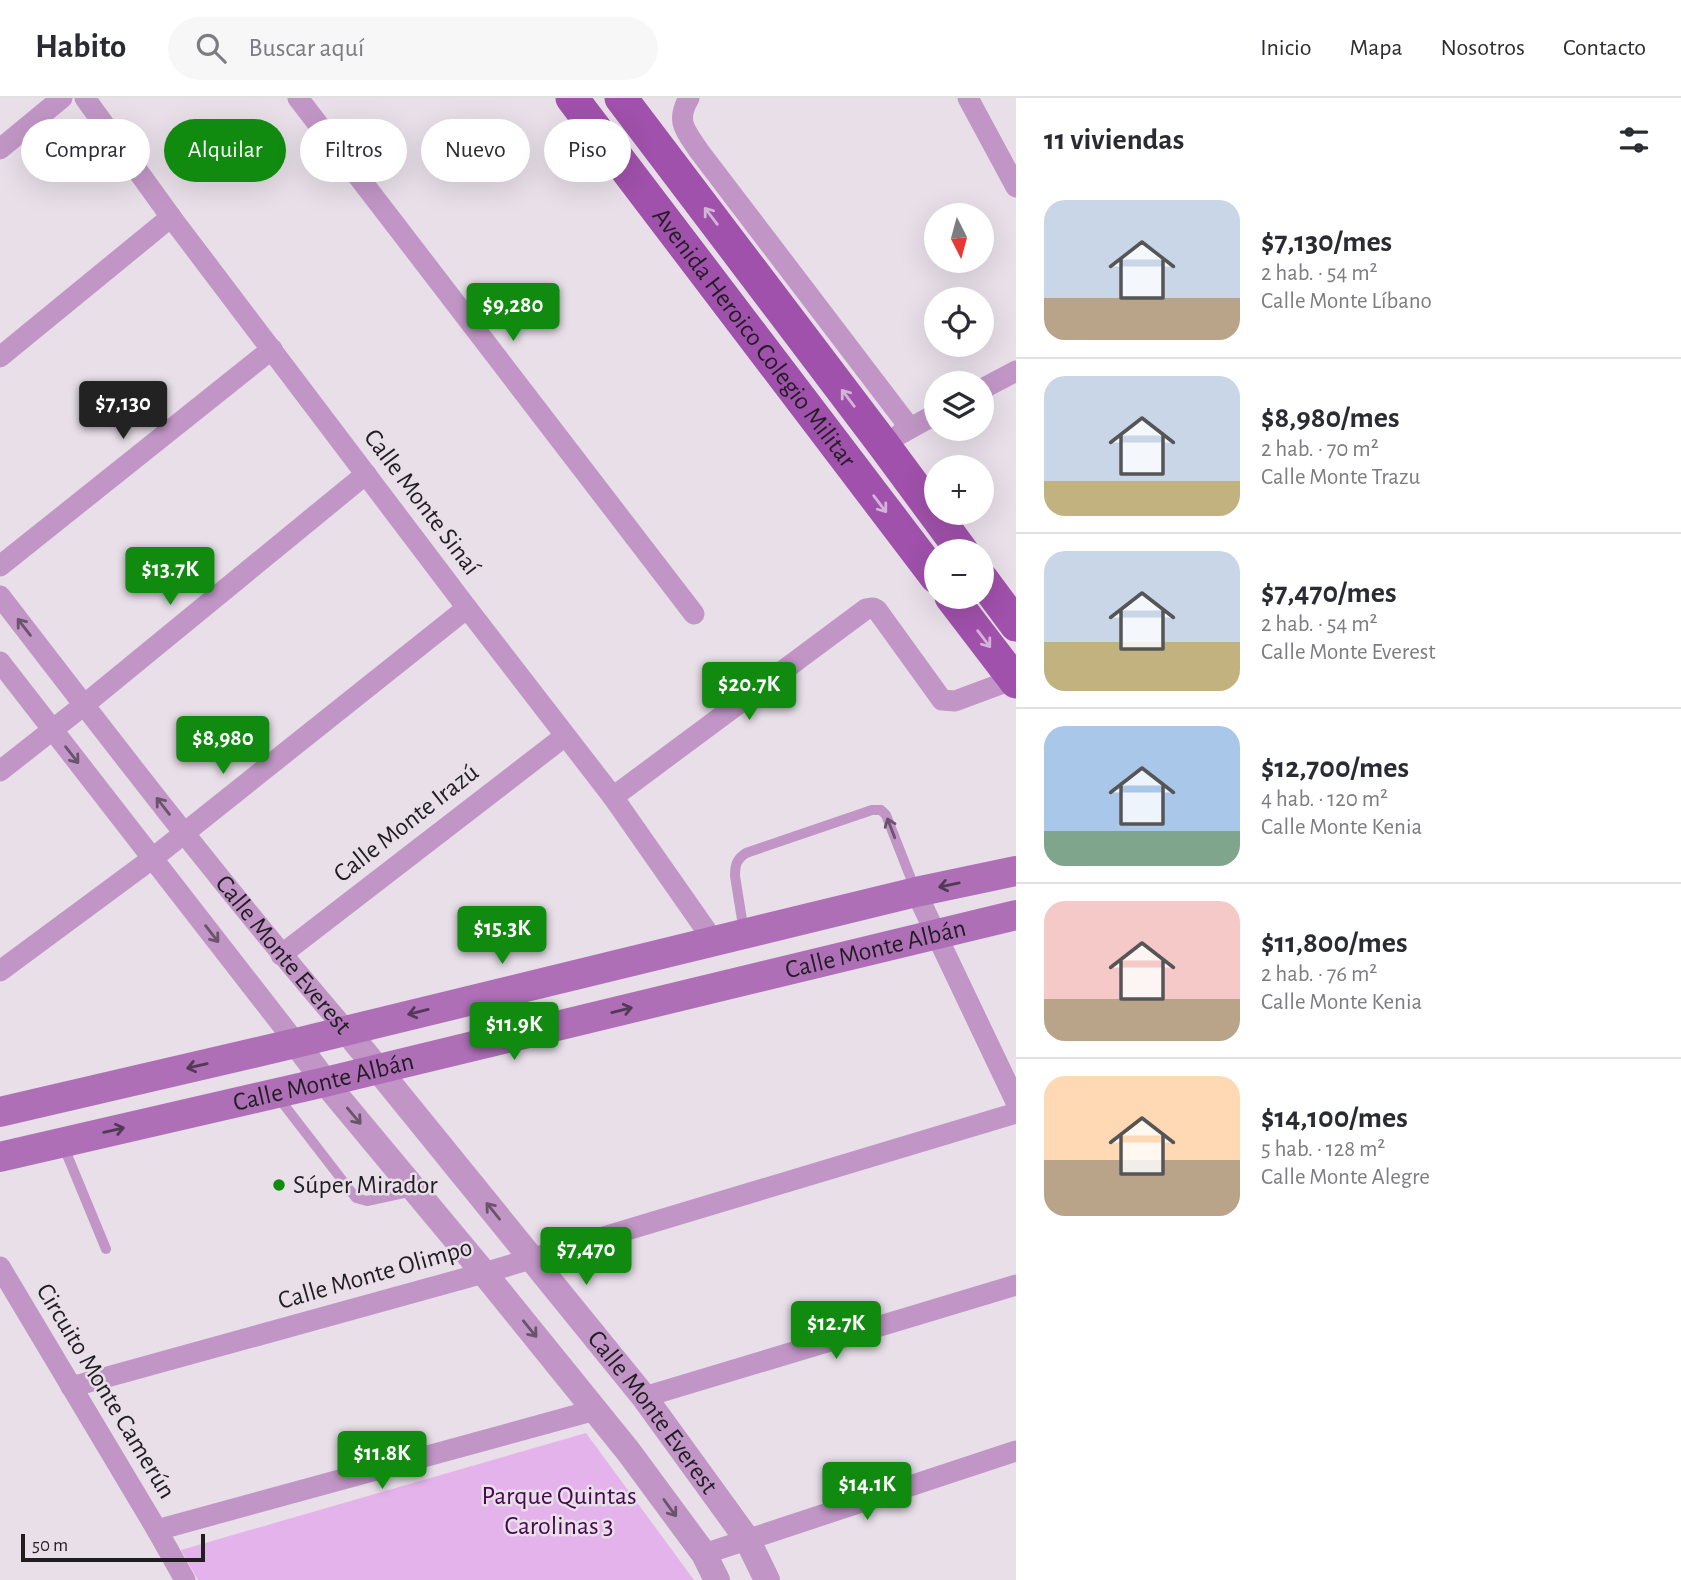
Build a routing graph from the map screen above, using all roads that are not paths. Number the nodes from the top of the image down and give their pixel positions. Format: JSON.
{"nodes":[{"id":1,"x":62,"y":98,"type":"edge"},
{"id":2,"x":85,"y":98,"type":"edge"},
{"id":3,"x":298,"y":98,"type":"edge"},
{"id":4,"x":572,"y":98,"type":"edge"},
{"id":5,"x":621,"y":98,"type":"edge"},
{"id":6,"x":689,"y":98,"type":"edge"},
{"id":7,"x":968,"y":98,"type":"edge"},
{"id":8,"x":0,"y":149,"type":"edge"},
{"id":9,"x":1016,"y":187,"type":"edge"},
{"id":10,"x":171,"y":217,"type":"junction"},
{"id":11,"x":272,"y":349,"type":"junction"},
{"id":12,"x":0,"y":357,"type":"edge"},
{"id":13,"x":1016,"y":371,"type":"edge"},
{"id":14,"x":994,"y":383,"type":"edge"},
{"id":15,"x":924,"y":421,"type":"edge"},
{"id":16,"x":896,"y":436,"type":"junction"},
{"id":17,"x":366,"y":474,"type":"junction"},
{"id":18,"x":955,"y":539,"type":"edge"},
{"id":19,"x":924,"y":561,"type":"edge"},
{"id":20,"x":0,"y":566,"type":"edge"},
{"id":21,"x":994,"y":595,"type":"edge"},
{"id":22,"x":0,"y":596,"type":"edge"},
{"id":23,"x":467,"y":608,"type":"junction"},
{"id":24,"x":960,"y":609,"type":"edge"},
{"id":25,"x":694,"y":614,"type":"dead end"},
{"id":26,"x":1016,"y":625,"type":"edge"},
{"id":27,"x":0,"y":662,"type":"edge"},
{"id":28,"x":1015,"y":680,"type":"edge"},
{"id":29,"x":84,"y":705,"type":"junction"},
{"id":30,"x":51,"y":729,"type":"junction"},
{"id":31,"x":565,"y":736,"type":"junction"},
{"id":32,"x":0,"y":771,"type":"edge"},
{"id":33,"x":613,"y":797,"type":"junction"},
{"id":34,"x":185,"y":834,"type":"junction"},
{"id":35,"x":153,"y":858,"type":"junction"},
{"id":36,"x":1016,"y":871,"type":"edge"},
{"id":37,"x":916,"y":891,"type":"junction"},
{"id":38,"x":1016,"y":915,"type":"edge"},
{"id":39,"x":744,"y":933,"type":"junction"},
{"id":40,"x":934,"y":933,"type":"junction"},
{"id":41,"x":713,"y":940,"type":"junction"},
{"id":42,"x":281,"y":955,"type":"junction"},
{"id":43,"x":0,"y":971,"type":"edge"},
{"id":44,"x":346,"y":1030,"type":"junction"},
{"id":45,"x":296,"y":1043,"type":"junction"},
{"id":46,"x":376,"y":1068,"type":"junction"},
{"id":47,"x":325,"y":1082,"type":"junction"},
{"id":48,"x":275,"y":1093,"type":"junction"},
{"id":49,"x":1016,"y":1102,"type":"edge"},
{"id":50,"x":0,"y":1112,"type":"edge"},
{"id":51,"x":1016,"y":1113,"type":"edge"},
{"id":52,"x":62,"y":1142,"type":"junction"},
{"id":53,"x":0,"y":1157,"type":"edge"},
{"id":54,"x":416,"y":1190,"type":"junction"},
{"id":55,"x":106,"y":1249,"type":"dead end"},
{"id":56,"x":531,"y":1258,"type":"junction"},
{"id":57,"x":0,"y":1267,"type":"edge"},
{"id":58,"x":484,"y":1273,"type":"junction"},
{"id":59,"x":1016,"y":1285,"type":"edge"},
{"id":60,"x":71,"y":1387,"type":"junction"},
{"id":61,"x":644,"y":1397,"type":"junction"},
{"id":62,"x":595,"y":1410,"type":"junction"},
{"id":63,"x":1016,"y":1451,"type":"edge"},
{"id":64,"x":157,"y":1530,"type":"junction"},
{"id":65,"x":747,"y":1539,"type":"junction"},
{"id":66,"x":704,"y":1554,"type":"junction"},
{"id":67,"x":185,"y":1580,"type":"edge"},
{"id":68,"x":717,"y":1580,"type":"edge"},
{"id":69,"x":767,"y":1580,"type":"edge"}],
"edges":[{"from":1,"to":8,"type":"street"},
{"from":2,"to":10,"type":"street","name":"Calle Monte Sinaí"},
{"from":3,"to":25,"type":"street"},
{"from":4,"to":19,"type":"main road","name":"Avenida Heroico Colegio Militar","one_way":true},
{"from":16,"to":5,"type":"main road","name":"Avenida Heroico Colegio Militar","one_way":true},
{"from":6,"to":16,"type":"street"},
{"from":7,"to":9,"type":"street"},
{"from":10,"to":11,"type":"street","name":"Calle Monte Sinaí"},
{"from":10,"to":12,"type":"street"},
{"from":11,"to":17,"type":"street","name":"Calle Monte Sinaí"},
{"from":11,"to":20,"type":"street"},
{"from":13,"to":14,"type":"street"},
{"from":15,"to":16,"type":"street"},
{"from":16,"to":18,"type":"main road","name":"Avenida Heroico Colegio Militar"},
{"from":17,"to":23,"type":"street","name":"Calle Monte Sinaí"},
{"from":17,"to":29,"type":"street"},
{"from":21,"to":26,"type":"main road"},
{"from":29,"to":22,"type":"street","name":"Calle Monte Everest","one_way":true},
{"from":23,"to":31,"type":"street","name":"Calle Monte Sinaí"},
{"from":23,"to":34,"type":"street"},
{"from":24,"to":28,"type":"main road","one_way":true},
{"from":27,"to":30,"type":"street","name":"Calle Monte Everest"},
{"from":28,"to":33,"type":"street"},
{"from":29,"to":30,"type":"street"},
{"from":34,"to":29,"type":"street","name":"Calle Monte Everest","one_way":true},
{"from":30,"to":32,"type":"street"},
{"from":30,"to":35,"type":"street","name":"Calle Monte Everest","one_way":true},
{"from":31,"to":33,"type":"street","name":"Calle Monte Sinaí"},
{"from":31,"to":42,"type":"street","name":"Calle Monte Irazú"},
{"from":33,"to":41,"type":"street","name":"Calle Monte Sinaí"},
{"from":34,"to":35,"type":"street"},
{"from":34,"to":42,"type":"street","name":"Calle Monte Everest"},
{"from":35,"to":43,"type":"street"},
{"from":35,"to":45,"type":"street","name":"Calle Monte Everest","one_way":true},
{"from":36,"to":37,"type":"main road","name":"Calle Monte Albán","one_way":true},
{"from":37,"to":39,"type":"main road","name":"Calle Monte Albán"},
{"from":37,"to":39,"type":"lane","one_way":true},
{"from":37,"to":40,"type":"street"},
{"from":38,"to":40,"type":"main road","name":"Calle Monte Albán"},
{"from":39,"to":41,"type":"main road","name":"Calle Monte Albán"},
{"from":46,"to":40,"type":"main road","name":"Calle Monte Albán","one_way":true},
{"from":40,"to":49,"type":"street"},
{"from":41,"to":44,"type":"main road","name":"Calle Monte Albán","one_way":true},
{"from":42,"to":44,"type":"street","name":"Calle Monte Everest"},
{"from":44,"to":45,"type":"main road","name":"Calle Monte Albán"},
{"from":44,"to":46,"type":"street","name":"Calle Monte Everest"},
{"from":45,"to":47,"type":"street","name":"Calle Monte Everest"},
{"from":45,"to":50,"type":"main road","name":"Calle Monte Albán","one_way":true},
{"from":46,"to":47,"type":"main road","name":"Calle Monte Albán"},
{"from":56,"to":46,"type":"street","name":"Calle Monte Everest","one_way":true},
{"from":47,"to":48,"type":"main road","name":"Calle Monte Albán"},
{"from":47,"to":54,"type":"street","name":"Calle Monte Everest","one_way":true},
{"from":52,"to":48,"type":"main road","name":"Calle Monte Albán","one_way":true},
{"from":48,"to":54,"type":"lane"},
{"from":51,"to":56,"type":"street","name":"Calle Monte Olimpo"},
{"from":52,"to":53,"type":"main road","name":"Calle Monte Albán"},
{"from":52,"to":55,"type":"lane"},
{"from":54,"to":58,"type":"street","name":"Calle Monte Everest"},
{"from":56,"to":58,"type":"street","name":"Calle Monte Olimpo"},
{"from":56,"to":61,"type":"street","name":"Calle Monte Everest"},
{"from":57,"to":60,"type":"street","name":"Circuito Monte Camerún"},
{"from":58,"to":60,"type":"street","name":"Calle Monte Olimpo"},
{"from":58,"to":62,"type":"street","name":"Calle Monte Everest","one_way":true},
{"from":59,"to":61,"type":"street"},
{"from":60,"to":64,"type":"street","name":"Circuito Monte Camerún"},
{"from":61,"to":65,"type":"street","name":"Calle Monte Everest"},
{"from":62,"to":64,"type":"street"},
{"from":62,"to":66,"type":"street","name":"Calle Monte Everest","one_way":true},
{"from":63,"to":65,"type":"street"},
{"from":64,"to":67,"type":"street","name":"Circuito Monte Camerún"},
{"from":65,"to":66,"type":"street"},
{"from":65,"to":69,"type":"street","name":"Calle Monte Everest"},
{"from":66,"to":68,"type":"street","name":"Calle Monte Everest"}]}
